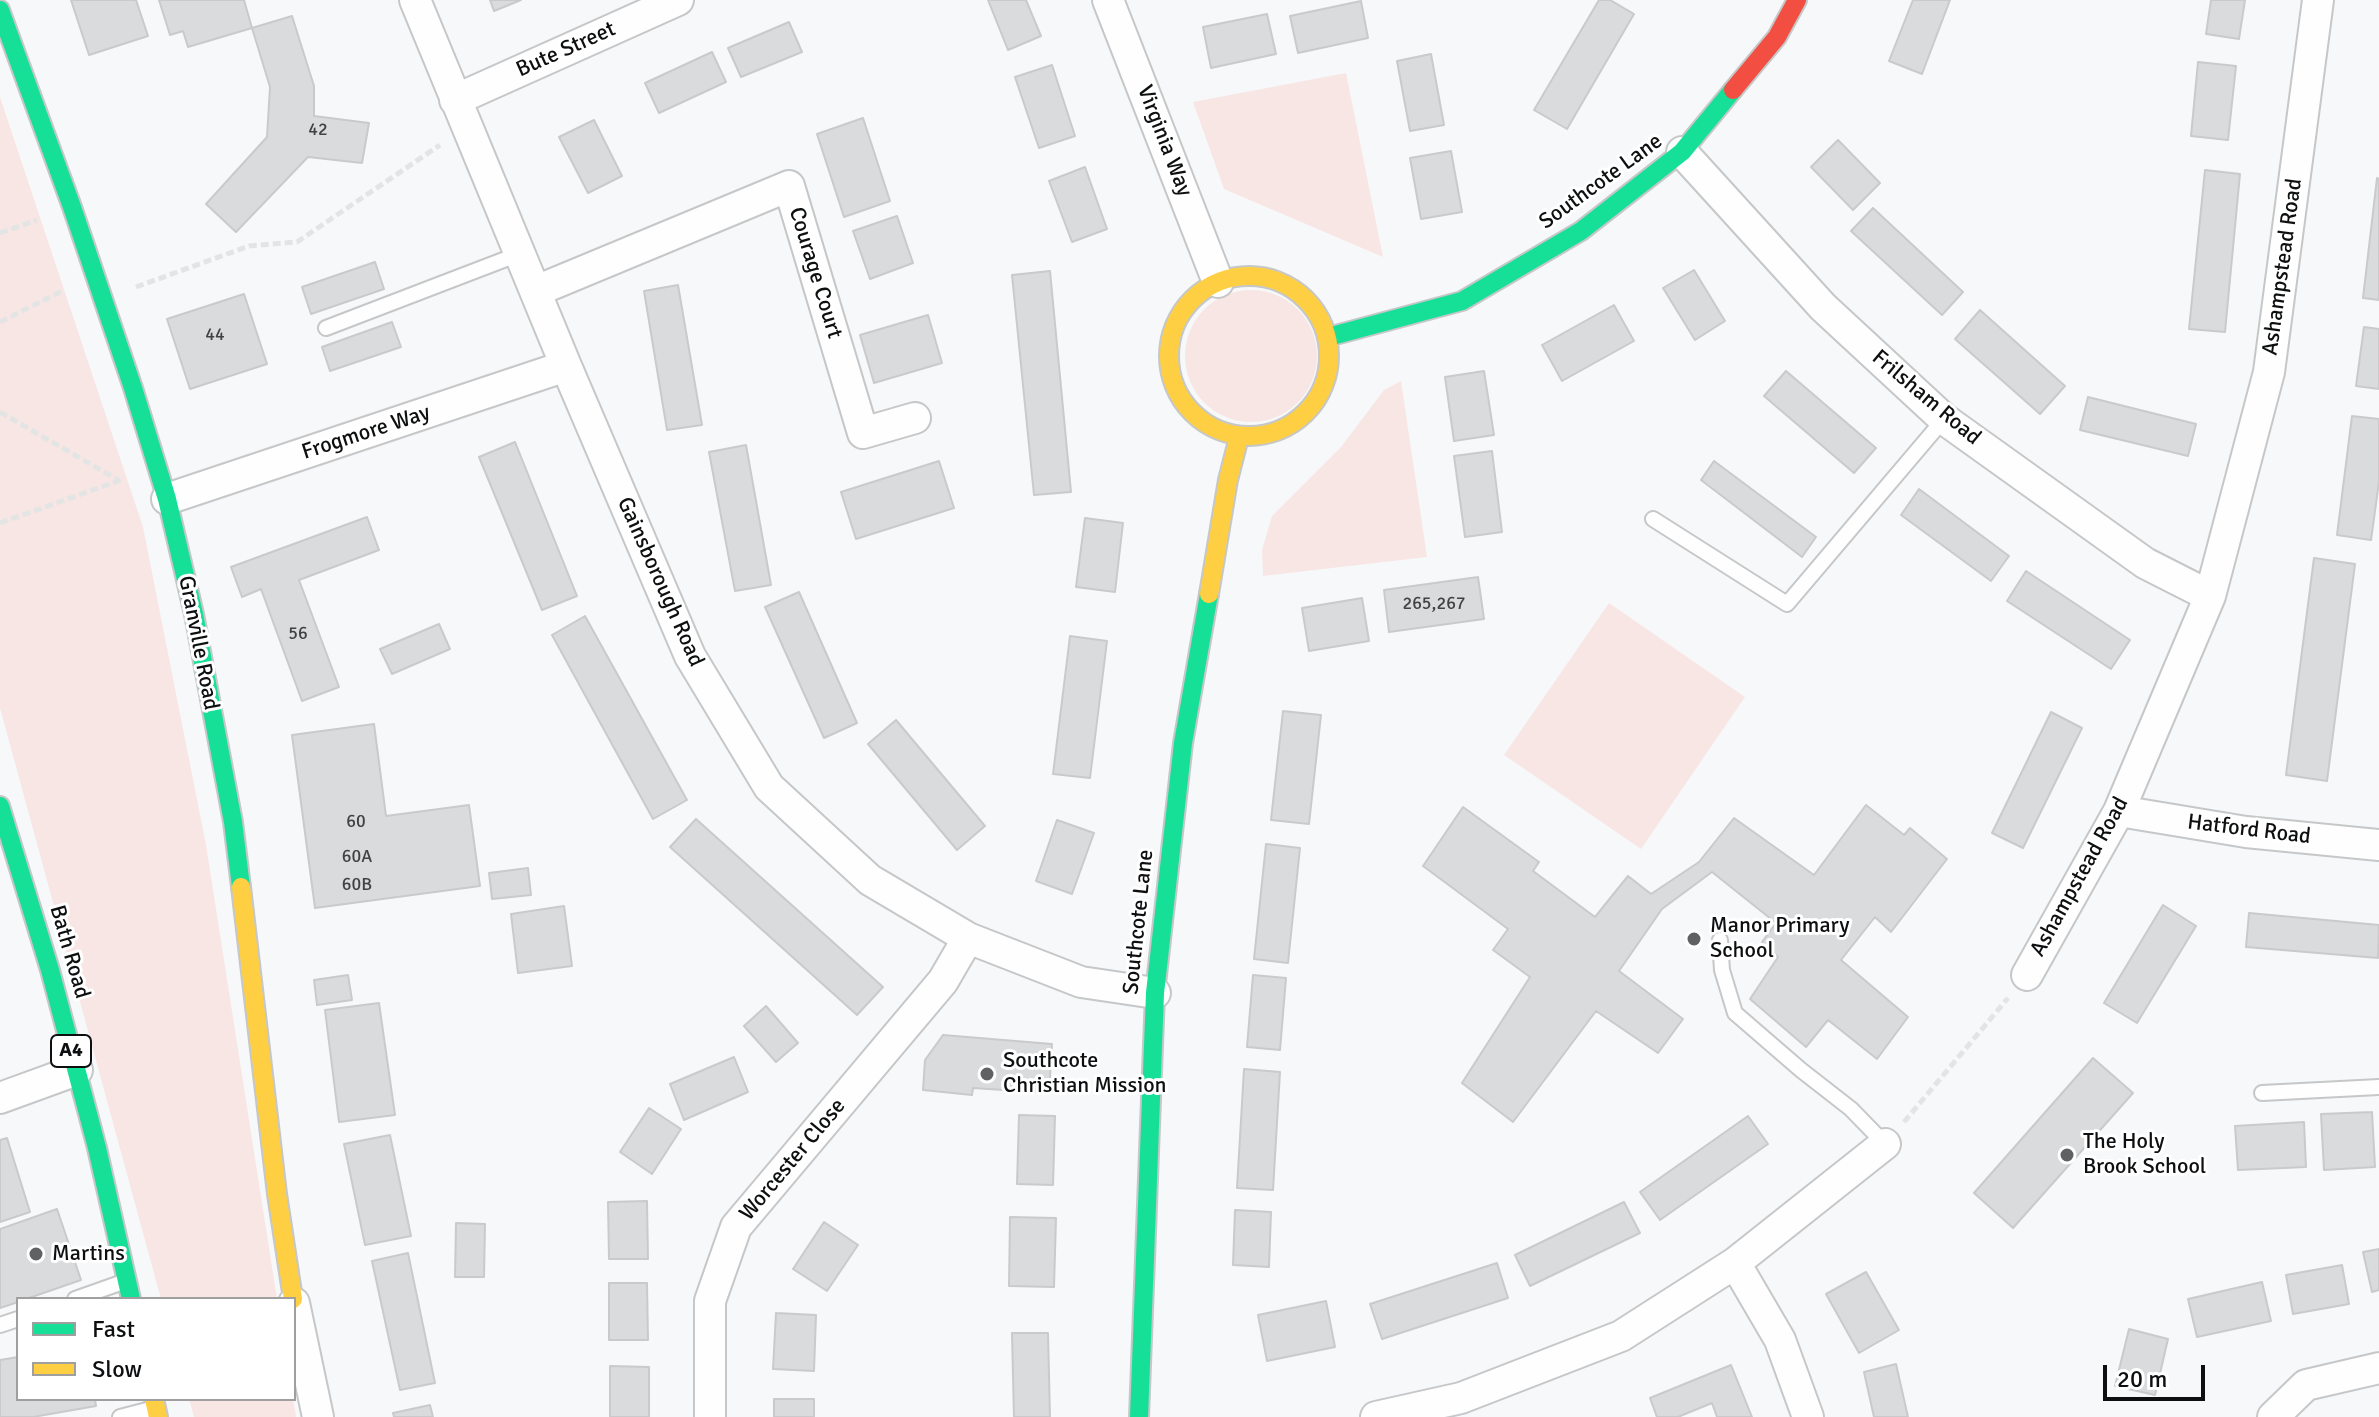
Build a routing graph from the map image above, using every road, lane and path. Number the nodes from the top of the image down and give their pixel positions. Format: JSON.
{"nodes":[{"id":1,"x":415,"y":0,"type":"edge"},
{"id":2,"x":678,"y":0,"type":"edge"},
{"id":3,"x":1108,"y":0,"type":"edge"},
{"id":4,"x":1797,"y":0,"type":"edge"},
{"id":5,"x":2318,"y":0,"type":"edge"},
{"id":6,"x":0,"y":10,"type":"edge"},
{"id":7,"x":461,"y":113,"type":"junction"},
{"id":8,"x":1682,"y":152,"type":"junction"},
{"id":9,"x":519,"y":254,"type":"junction"},
{"id":10,"x":95,"y":274,"type":"junction"},
{"id":11,"x":1218,"y":282,"type":"junction"},
{"id":12,"x":536,"y":291,"type":"junction"},
{"id":13,"x":103,"y":299,"type":"junction"},
{"id":14,"x":0,"y":322,"type":"edge"},
{"id":15,"x":326,"y":328,"type":"dead end"},
{"id":16,"x":1328,"y":337,"type":"junction"},
{"id":17,"x":566,"y":366,"type":"junction"},
{"id":18,"x":0,"y":412,"type":"edge"},
{"id":19,"x":915,"y":418,"type":"dead end"},
{"id":20,"x":1944,"y":419,"type":"junction"},
{"id":21,"x":1239,"y":437,"type":"junction"},
{"id":22,"x":158,"y":467,"type":"junction"},
{"id":23,"x":119,"y":481,"type":"junction"},
{"id":24,"x":167,"y":499,"type":"junction"},
{"id":25,"x":1653,"y":519,"type":"dead end"},
{"id":26,"x":0,"y":523,"type":"edge"},
{"id":27,"x":2210,"y":596,"type":"junction"},
{"id":28,"x":0,"y":806,"type":"edge"},
{"id":29,"x":2119,"y":811,"type":"junction"},
{"id":30,"x":2379,"y":845,"type":"edge"},
{"id":31,"x":968,"y":938,"type":"junction"},
{"id":32,"x":1720,"y":940,"type":"dead end"},
{"id":33,"x":2027,"y":975,"type":"joint"},
{"id":34,"x":1155,"y":993,"type":"junction"},
{"id":35,"x":77,"y":1070,"type":"junction"},
{"id":36,"x":2379,"y":1087,"type":"edge"},
{"id":37,"x":2262,"y":1093,"type":"dead end"},
{"id":38,"x":0,"y":1098,"type":"edge"},
{"id":39,"x":1885,"y":1144,"type":"junction"},
{"id":40,"x":1735,"y":1263,"type":"junction"},
{"id":41,"x":129,"y":1290,"type":"edge"},
{"id":42,"x":87,"y":1297,"type":"edge"},
{"id":43,"x":293,"y":1297,"type":"edge"},
{"id":44,"x":296,"y":1311,"type":"edge"},
{"id":45,"x":2379,"y":1368,"type":"edge"},
{"id":46,"x":1463,"y":1407,"type":"edge"},
{"id":47,"x":156,"y":1408,"type":"edge"},
{"id":48,"x":120,"y":1417,"type":"edge"},
{"id":49,"x":318,"y":1417,"type":"edge"},
{"id":50,"x":710,"y":1417,"type":"edge"},
{"id":51,"x":1139,"y":1417,"type":"edge"},
{"id":52,"x":1376,"y":1417,"type":"edge"},
{"id":53,"x":1808,"y":1417,"type":"edge"},
{"id":54,"x":2273,"y":1417,"type":"edge"}],
"edges":[{"from":1,"to":7,"type":"street","name":"Gainsborough Road"},
{"from":2,"to":7,"type":"street","name":"Bute Street"},
{"from":3,"to":11,"type":"street","name":"Virginia Way"},
{"from":4,"to":8,"type":"street","name":"Southcote Lane"},
{"from":5,"to":27,"type":"street","name":"Ashampstead Road"},
{"from":6,"to":10,"type":"street","name":"Granville Road"},
{"from":7,"to":9,"type":"street","name":"Gainsborough Road"},
{"from":7,"to":13,"type":"path"},
{"from":8,"to":16,"type":"street","name":"Southcote Lane"},
{"from":8,"to":20,"type":"street","name":"Frilsham Road"},
{"from":9,"to":12,"type":"street","name":"Gainsborough Road"},
{"from":9,"to":15,"type":"lane"},
{"from":10,"to":13,"type":"street","name":"Granville Road"},
{"from":10,"to":14,"type":"path"},
{"from":11,"to":16,"type":"street"},
{"from":11,"to":21,"type":"street"},
{"from":12,"to":17,"type":"street","name":"Gainsborough Road"},
{"from":12,"to":19,"type":"street","name":"Courage Court"},
{"from":13,"to":22,"type":"street","name":"Granville Road"},
{"from":16,"to":21,"type":"street"},
{"from":17,"to":24,"type":"street","name":"Frogmore Way"},
{"from":17,"to":31,"type":"street","name":"Gainsborough Road"},
{"from":18,"to":23,"type":"path"},
{"from":20,"to":25,"type":"lane"},
{"from":20,"to":27,"type":"street","name":"Frilsham Road"},
{"from":21,"to":34,"type":"street","name":"Southcote Lane"},
{"from":22,"to":23,"type":"path"},
{"from":22,"to":24,"type":"street","name":"Granville Road"},
{"from":23,"to":26,"type":"path"},
{"from":24,"to":43,"type":"street","name":"Granville Road"},
{"from":27,"to":29,"type":"street","name":"Ashampstead Road"},
{"from":28,"to":35,"type":"street","name":"Bath Road","number":"A4"},
{"from":29,"to":30,"type":"street","name":"Hatford Road"},
{"from":29,"to":33,"type":"street","name":"Ashampstead Road"},
{"from":31,"to":34,"type":"street","name":"Gainsborough Road"},
{"from":31,"to":50,"type":"street","name":"Worcester Close"},
{"from":32,"to":39,"type":"lane"},
{"from":33,"to":39,"type":"path","name":"Ashampstead Road"},
{"from":34,"to":51,"type":"street","name":"Southcote Lane"},
{"from":35,"to":38,"type":"street"},
{"from":35,"to":41,"type":"street","name":"Bath Road","number":"A4"},
{"from":36,"to":37,"type":"lane"},
{"from":39,"to":40,"type":"street"},
{"from":40,"to":46,"type":"street"},
{"from":40,"to":53,"type":"street"},
{"from":41,"to":42,"type":"lane"},
{"from":44,"to":49,"type":"street","name":"Granville Road"},
{"from":45,"to":54,"type":"street"},
{"from":46,"to":52,"type":"street"},
{"from":47,"to":48,"type":"lane"}]}
